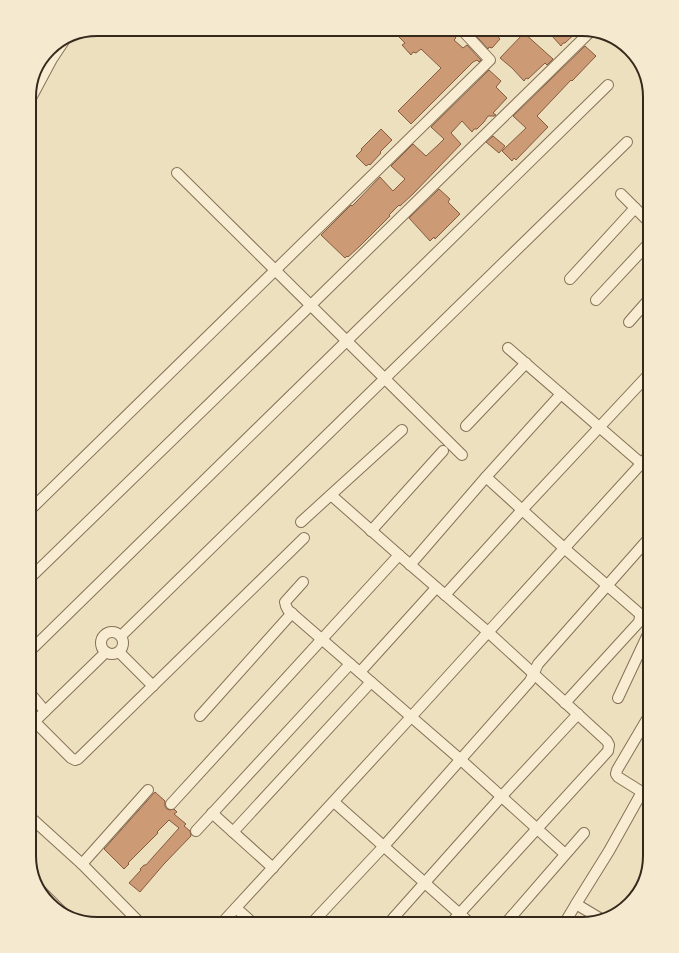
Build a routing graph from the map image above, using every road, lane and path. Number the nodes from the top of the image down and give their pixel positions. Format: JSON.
{"nodes":[{"id":1,"x":467,"y":36,"type":"edge"},
{"id":2,"x":586,"y":36,"type":"edge"},
{"id":3,"x":608,"y":85,"type":"dead end"},
{"id":4,"x":627,"y":142,"type":"dead end"},
{"id":5,"x":177,"y":172,"type":"dead end"},
{"id":6,"x":620,"y":194,"type":"dead end"},
{"id":7,"x":635,"y":208,"type":"junction"},
{"id":8,"x":643,"y":216,"type":"edge"},
{"id":9,"x":643,"y":250,"type":"edge"},
{"id":10,"x":275,"y":270,"type":"junction"},
{"id":11,"x":570,"y":279,"type":"dead end"},
{"id":12,"x":596,"y":300,"type":"dead end"},
{"id":13,"x":311,"y":305,"type":"junction"},
{"id":14,"x":643,"y":306,"type":"edge"},
{"id":15,"x":629,"y":322,"type":"dead end"},
{"id":16,"x":347,"y":341,"type":"junction"},
{"id":17,"x":508,"y":348,"type":"dead end"},
{"id":18,"x":526,"y":363,"type":"junction"},
{"id":19,"x":384,"y":379,"type":"junction"},
{"id":20,"x":643,"y":380,"type":"edge"},
{"id":21,"x":561,"y":394,"type":"junction"},
{"id":22,"x":466,"y":426,"type":"dead end"},
{"id":23,"x":599,"y":427,"type":"junction"},
{"id":24,"x":402,"y":430,"type":"dead end"},
{"id":25,"x":443,"y":451,"type":"dead end"},
{"id":26,"x":462,"y":455,"type":"dead end"},
{"id":27,"x":641,"y":464,"type":"joint"},
{"id":28,"x":486,"y":477,"type":"junction"},
{"id":29,"x":331,"y":495,"type":"junction"},
{"id":30,"x":36,"y":504,"type":"edge"},
{"id":31,"x":522,"y":510,"type":"junction"},
{"id":32,"x":301,"y":522,"type":"dead end"},
{"id":33,"x":371,"y":531,"type":"junction"},
{"id":34,"x":304,"y":538,"type":"dead end"},
{"id":35,"x":643,"y":545,"type":"edge"},
{"id":36,"x":564,"y":548,"type":"junction"},
{"id":37,"x":399,"y":555,"type":"junction"},
{"id":38,"x":410,"y":565,"type":"junction"},
{"id":39,"x":36,"y":572,"type":"edge"},
{"id":40,"x":303,"y":582,"type":"dead end"},
{"id":41,"x":607,"y":586,"type":"junction"},
{"id":42,"x":436,"y":588,"type":"junction"},
{"id":43,"x":445,"y":595,"type":"junction"},
{"id":44,"x":292,"y":613,"type":"junction"},
{"id":45,"x":488,"y":632,"type":"junction"},
{"id":46,"x":121,"y":636,"type":"junction"},
{"id":47,"x":321,"y":639,"type":"junction"},
{"id":48,"x":36,"y":645,"type":"edge"},
{"id":49,"x":643,"y":645,"type":"edge"},
{"id":50,"x":106,"y":652,"type":"junction"},
{"id":51,"x":119,"y":652,"type":"junction"},
{"id":52,"x":350,"y":664,"type":"junction"},
{"id":53,"x":360,"y":672,"type":"junction"},
{"id":54,"x":533,"y":674,"type":"junction"},
{"id":55,"x":371,"y":682,"type":"junction"},
{"id":56,"x":153,"y":686,"type":"junction"},
{"id":57,"x":618,"y":698,"type":"dead end"},
{"id":58,"x":36,"y":700,"type":"edge"},
{"id":59,"x":565,"y":703,"type":"junction"},
{"id":60,"x":45,"y":711,"type":"junction"},
{"id":61,"x":578,"y":714,"type":"junction"},
{"id":62,"x":200,"y":716,"type":"dead end"},
{"id":63,"x":412,"y":717,"type":"junction"},
{"id":64,"x":36,"y":720,"type":"edge"},
{"id":65,"x":643,"y":726,"type":"edge"},
{"id":66,"x":36,"y":727,"type":"edge"},
{"id":67,"x":460,"y":760,"type":"junction"},
{"id":68,"x":643,"y":789,"type":"edge"},
{"id":69,"x":148,"y":790,"type":"dead end"},
{"id":70,"x":643,"y":795,"type":"edge"},
{"id":71,"x":501,"y":797,"type":"junction"},
{"id":72,"x":334,"y":802,"type":"junction"},
{"id":73,"x":171,"y":804,"type":"dead end"},
{"id":74,"x":212,"y":814,"type":"junction"},
{"id":75,"x":36,"y":822,"type":"edge"},
{"id":76,"x":537,"y":828,"type":"junction"},
{"id":77,"x":196,"y":831,"type":"dead end"},
{"id":78,"x":233,"y":832,"type":"junction"},
{"id":79,"x":584,"y":833,"type":"dead end"},
{"id":80,"x":384,"y":846,"type":"junction"},
{"id":81,"x":565,"y":854,"type":"junction"},
{"id":82,"x":82,"y":864,"type":"junction"},
{"id":83,"x":273,"y":868,"type":"junction"},
{"id":84,"x":425,"y":882,"type":"junction"},
{"id":85,"x":576,"y":904,"type":"junction"},
{"id":86,"x":236,"y":908,"type":"junction"},
{"id":87,"x":459,"y":913,"type":"junction"},
{"id":88,"x":595,"y":915,"type":"edge"},
{"id":89,"x":134,"y":917,"type":"edge"},
{"id":90,"x":228,"y":917,"type":"edge"},
{"id":91,"x":246,"y":917,"type":"edge"},
{"id":92,"x":318,"y":917,"type":"edge"},
{"id":93,"x":394,"y":917,"type":"edge"},
{"id":94,"x":456,"y":917,"type":"edge"},
{"id":95,"x":463,"y":917,"type":"edge"},
{"id":96,"x":511,"y":917,"type":"edge"},
{"id":97,"x":568,"y":917,"type":"edge"}],
"edges":[{"from":1,"to":10,"type":"street"},
{"from":2,"to":13,"type":"street"},
{"from":3,"to":16,"type":"street"},
{"from":4,"to":19,"type":"street"},
{"from":5,"to":10,"type":"street"},
{"from":6,"to":7,"type":"street"},
{"from":7,"to":8,"type":"street"},
{"from":7,"to":11,"type":"street"},
{"from":9,"to":12,"type":"street"},
{"from":10,"to":13,"type":"street"},
{"from":10,"to":30,"type":"street"},
{"from":13,"to":16,"type":"street"},
{"from":13,"to":39,"type":"street"},
{"from":14,"to":15,"type":"street"},
{"from":16,"to":19,"type":"street"},
{"from":16,"to":48,"type":"street"},
{"from":17,"to":18,"type":"street"},
{"from":18,"to":21,"type":"street"},
{"from":18,"to":22,"type":"street"},
{"from":19,"to":26,"type":"street"},
{"from":19,"to":46,"type":"street"},
{"from":20,"to":23,"type":"street"},
{"from":21,"to":23,"type":"street"},
{"from":21,"to":28,"type":"street"},
{"from":23,"to":27,"type":"street"},
{"from":23,"to":31,"type":"street"},
{"from":24,"to":29,"type":"street"},
{"from":25,"to":33,"type":"street"},
{"from":27,"to":36,"type":"street"},
{"from":28,"to":31,"type":"street"},
{"from":28,"to":38,"type":"street"},
{"from":29,"to":32,"type":"street"},
{"from":29,"to":33,"type":"street"},
{"from":31,"to":36,"type":"street"},
{"from":31,"to":43,"type":"street"},
{"from":33,"to":37,"type":"street"},
{"from":34,"to":56,"type":"street"},
{"from":35,"to":41,"type":"street"},
{"from":36,"to":41,"type":"street"},
{"from":36,"to":45,"type":"street"},
{"from":37,"to":38,"type":"street"},
{"from":37,"to":47,"type":"street"},
{"from":38,"to":42,"type":"street"},
{"from":40,"to":44,"type":"street"},
{"from":41,"to":54,"type":"street"},
{"from":41,"to":59,"type":"street"},
{"from":42,"to":43,"type":"street"},
{"from":42,"to":53,"type":"street"},
{"from":43,"to":45,"type":"street"},
{"from":44,"to":47,"type":"street"},
{"from":44,"to":62,"type":"street"},
{"from":45,"to":54,"type":"street"},
{"from":45,"to":63,"type":"street"},
{"from":46,"to":50,"type":"street"},
{"from":46,"to":51,"type":"street"},
{"from":47,"to":52,"type":"street"},
{"from":47,"to":73,"type":"street"},
{"from":49,"to":57,"type":"street"},
{"from":50,"to":51,"type":"street"},
{"from":50,"to":60,"type":"street"},
{"from":51,"to":56,"type":"street"},
{"from":52,"to":53,"type":"street"},
{"from":52,"to":74,"type":"street"},
{"from":53,"to":55,"type":"street"},
{"from":54,"to":59,"type":"street"},
{"from":54,"to":67,"type":"street"},
{"from":55,"to":63,"type":"street"},
{"from":55,"to":78,"type":"street"},
{"from":56,"to":66,"type":"street"},
{"from":58,"to":60,"type":"street"},
{"from":59,"to":61,"type":"street"},
{"from":60,"to":64,"type":"street"},
{"from":61,"to":71,"type":"street"},
{"from":61,"to":76,"type":"street"},
{"from":63,"to":67,"type":"street"},
{"from":63,"to":72,"type":"street"},
{"from":65,"to":68,"type":"street"},
{"from":67,"to":71,"type":"street"},
{"from":67,"to":80,"type":"street"},
{"from":69,"to":82,"type":"street"},
{"from":70,"to":85,"type":"street"},
{"from":71,"to":76,"type":"street"},
{"from":71,"to":84,"type":"street"},
{"from":72,"to":80,"type":"street"},
{"from":72,"to":83,"type":"street"},
{"from":74,"to":77,"type":"street"},
{"from":74,"to":78,"type":"street"},
{"from":75,"to":82,"type":"street"},
{"from":76,"to":81,"type":"street"},
{"from":76,"to":87,"type":"street"},
{"from":78,"to":83,"type":"street"},
{"from":79,"to":81,"type":"street"},
{"from":80,"to":84,"type":"street"},
{"from":80,"to":92,"type":"street"},
{"from":81,"to":96,"type":"street"},
{"from":82,"to":89,"type":"street"},
{"from":83,"to":86,"type":"street"},
{"from":84,"to":87,"type":"street"},
{"from":84,"to":93,"type":"street"},
{"from":85,"to":88,"type":"street"},
{"from":85,"to":97,"type":"street"},
{"from":86,"to":90,"type":"street"},
{"from":86,"to":91,"type":"street"},
{"from":87,"to":94,"type":"street"},
{"from":87,"to":95,"type":"street"}]}
